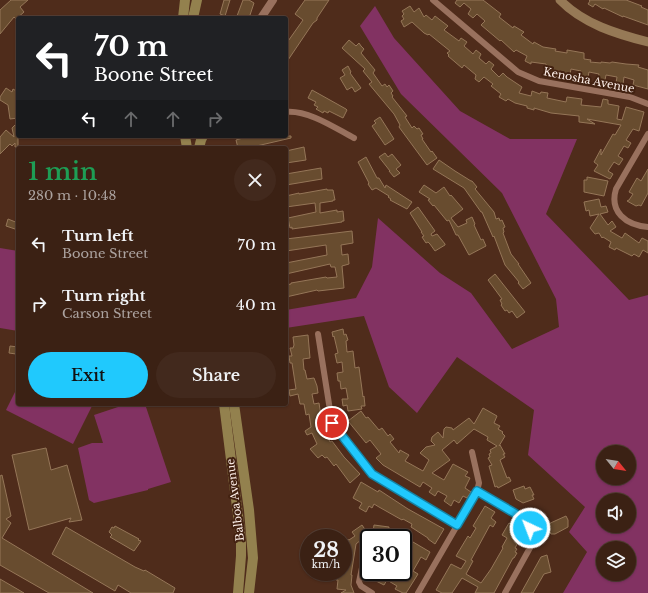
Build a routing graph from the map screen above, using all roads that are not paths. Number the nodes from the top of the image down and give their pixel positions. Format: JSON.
{"nodes":[{"id":1,"x":185,"y":0,"type":"edge"},
{"id":2,"x":196,"y":0,"type":"edge"},
{"id":3,"x":273,"y":0,"type":"edge"},
{"id":4,"x":432,"y":0,"type":"edge"},
{"id":5,"x":560,"y":0,"type":"edge"},
{"id":6,"x":182,"y":16,"type":"edge"},
{"id":7,"x":193,"y":16,"type":"edge"},
{"id":8,"x":262,"y":16,"type":"edge"},
{"id":9,"x":648,"y":42,"type":"edge"},
{"id":10,"x":648,"y":104,"type":"edge"},
{"id":11,"x":288,"y":112,"type":"edge"},
{"id":12,"x":648,"y":134,"type":"edge"},
{"id":13,"x":354,"y":138,"type":"dead end"},
{"id":14,"x":648,"y":227,"type":"edge"},
{"id":15,"x":318,"y":334,"type":"dead end"},
{"id":16,"x":224,"y":406,"type":"edge"},
{"id":17,"x":234,"y":406,"type":"edge"},
{"id":18,"x":472,"y":452,"type":"dead end"},
{"id":19,"x":477,"y":491,"type":"junction"},
{"id":20,"x":457,"y":525,"type":"junction"},
{"id":21,"x":360,"y":577,"type":"edge"},
{"id":22,"x":238,"y":593,"type":"edge"},
{"id":23,"x":249,"y":593,"type":"edge"},
{"id":24,"x":372,"y":593,"type":"edge"},
{"id":25,"x":418,"y":593,"type":"edge"},
{"id":26,"x":505,"y":593,"type":"edge"}],
"edges":[{"from":1,"to":6,"type":"main road"},
{"from":2,"to":7,"type":"main road"},
{"from":3,"to":8,"type":"street"},
{"from":4,"to":10,"type":"street","name":"Kenosha Avenue"},
{"from":5,"to":9,"type":"main road"},
{"from":11,"to":13,"type":"street"},
{"from":12,"to":14,"type":"street"},
{"from":15,"to":20,"type":"street"},
{"from":16,"to":22,"type":"main road","name":"Balboa Avenue"},
{"from":17,"to":23,"type":"main road","name":"Balboa Avenue"},
{"from":18,"to":19,"type":"street"},
{"from":19,"to":20,"type":"street"},
{"from":19,"to":26,"type":"street"},
{"from":20,"to":25,"type":"street"},
{"from":21,"to":24,"type":"street"}]}
